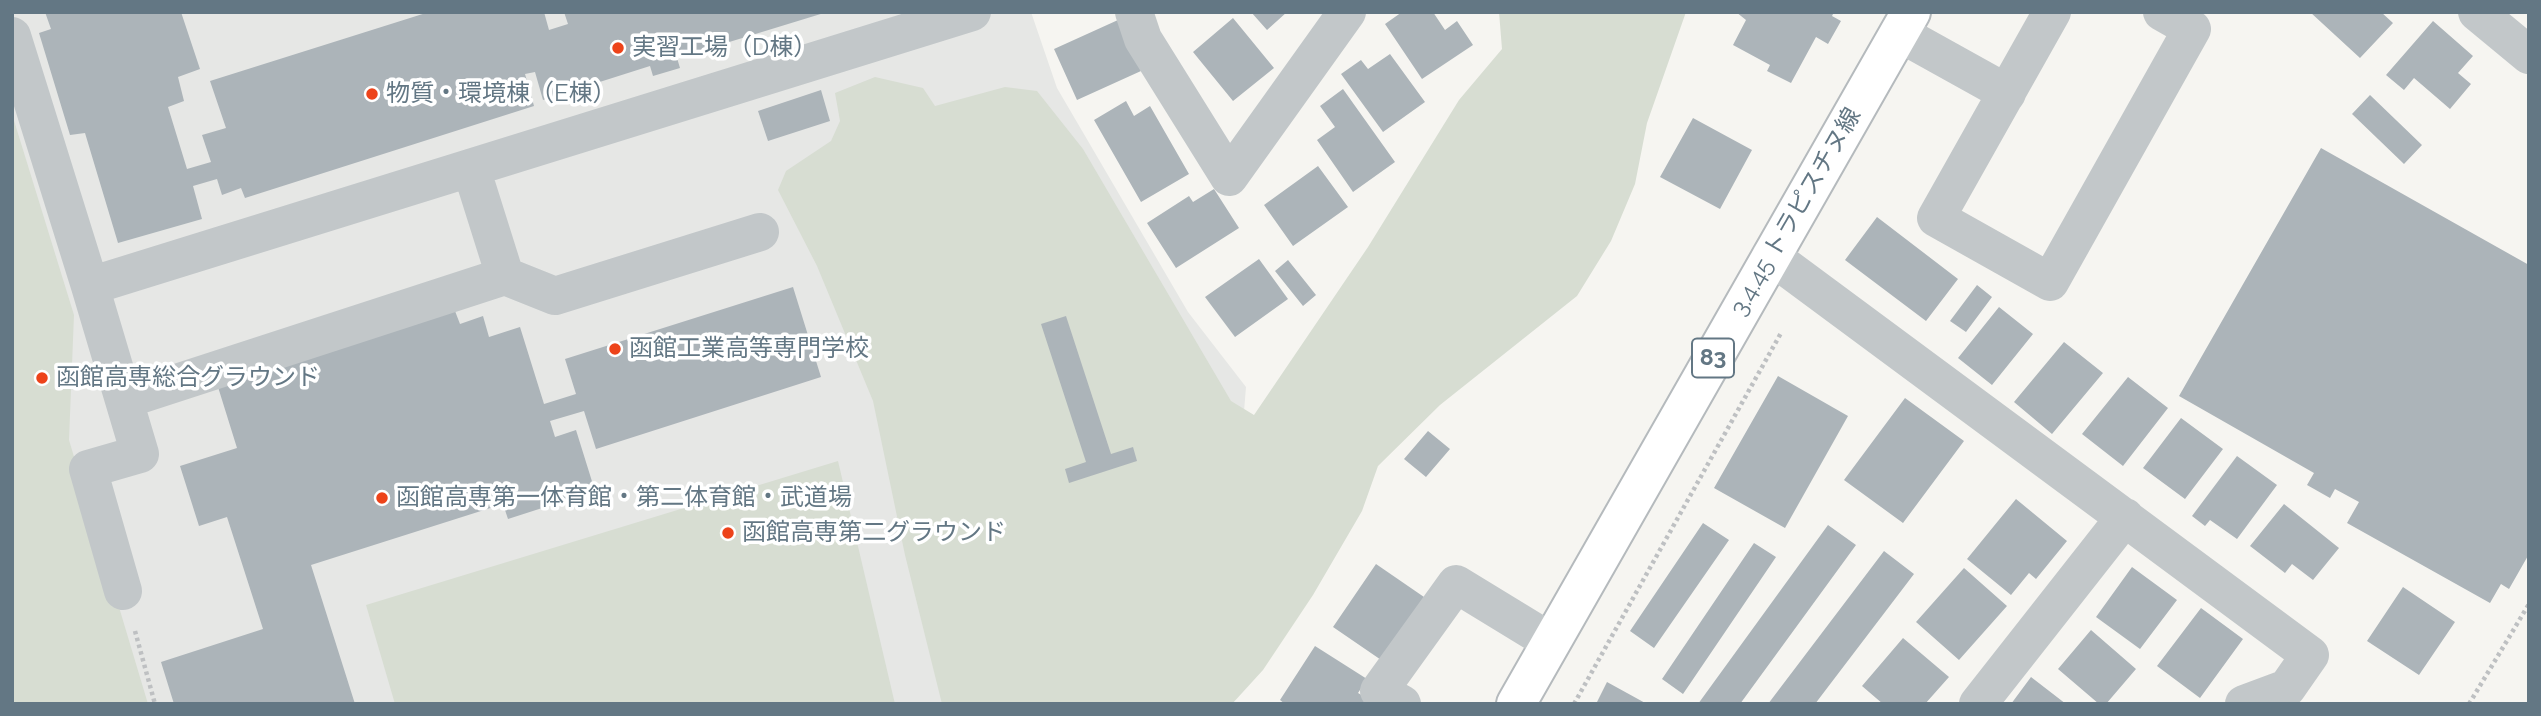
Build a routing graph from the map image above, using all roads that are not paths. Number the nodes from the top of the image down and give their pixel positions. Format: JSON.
{"nodes":[{"id":1,"x":972,"y":12,"type":"edge"},
{"id":2,"x":1134,"y":12,"type":"edge"},
{"id":3,"x":1347,"y":12,"type":"edge"},
{"id":4,"x":2052,"y":12,"type":"edge"},
{"id":5,"x":2162,"y":12,"type":"edge"},
{"id":6,"x":2477,"y":12,"type":"edge"},
{"id":7,"x":1905,"y":22,"type":"edge"},
{"id":8,"x":12,"y":36,"type":"edge"},
{"id":9,"x":2529,"y":55,"type":"edge"},
{"id":10,"x":2005,"y":96,"type":"junction"},
{"id":11,"x":471,"y":168,"type":"junction"},
{"id":12,"x":760,"y":232,"type":"dead end"},
{"id":13,"x":1771,"y":256,"type":"junction"},
{"id":14,"x":505,"y":276,"type":"junction"},
{"id":15,"x":90,"y":286,"type":"junction"},
{"id":16,"x":124,"y":400,"type":"junction"},
{"id":17,"x":2125,"y":517,"type":"junction"},
{"id":18,"x":124,"y":591,"type":"road end"},
{"id":19,"x":1551,"y":642,"type":"junction"},
{"id":20,"x":1402,"y":704,"type":"edge"},
{"id":21,"x":1516,"y":704,"type":"edge"},
{"id":22,"x":1978,"y":704,"type":"edge"},
{"id":23,"x":2244,"y":704,"type":"edge"}],
"edges":[{"from":1,"to":11,"type":"street"},
{"from":2,"to":3,"type":"street"},
{"from":4,"to":10,"type":"street"},
{"from":5,"to":10,"type":"street"},
{"from":6,"to":9,"type":"street"},
{"from":7,"to":10,"type":"street"},
{"from":7,"to":13,"type":"main road","name":"3.4.45 トラピスチヌ線","number":"83"},
{"from":8,"to":15,"type":"street"},
{"from":11,"to":14,"type":"street"},
{"from":11,"to":15,"type":"street"},
{"from":12,"to":14,"type":"street"},
{"from":13,"to":17,"type":"street"},
{"from":13,"to":19,"type":"main road","name":"3.4.45 トラピスチヌ線","number":"83"},
{"from":14,"to":16,"type":"street"},
{"from":15,"to":16,"type":"street"},
{"from":16,"to":18,"type":"street"},
{"from":17,"to":22,"type":"street"},
{"from":17,"to":23,"type":"street"},
{"from":19,"to":20,"type":"street"},
{"from":19,"to":21,"type":"main road","name":"3.4.45 トラピスチヌ線","number":"83"}]}
